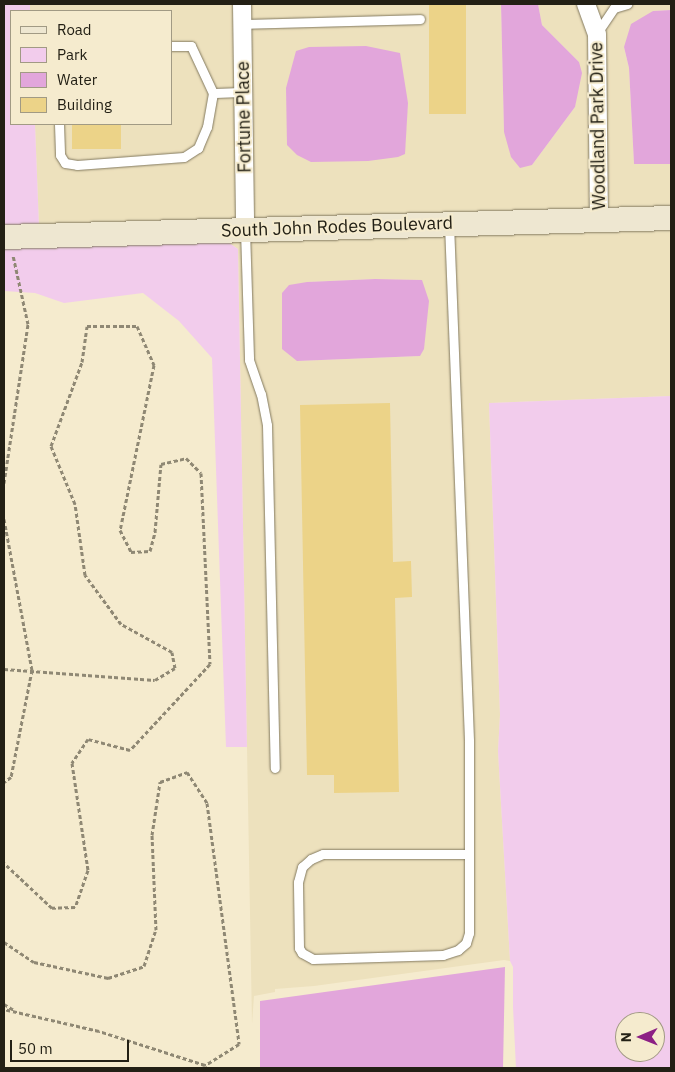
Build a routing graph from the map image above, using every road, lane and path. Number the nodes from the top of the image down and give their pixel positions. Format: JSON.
{"nodes":[{"id":1,"x":242,"y":4,"type":"edge"},
{"id":2,"x":586,"y":4,"type":"edge"},
{"id":3,"x":628,"y":4,"type":"edge"},
{"id":4,"x":420,"y":19,"type":"dead end"},
{"id":5,"x":242,"y":24,"type":"junction"},
{"id":6,"x":597,"y":34,"type":"junction"},
{"id":7,"x":172,"y":46,"type":"edge"},
{"id":8,"x":243,"y":92,"type":"junction"},
{"id":9,"x":213,"y":93,"type":"junction"},
{"id":10,"x":59,"y":125,"type":"edge"},
{"id":11,"x":671,"y":218,"type":"edge"},
{"id":12,"x":599,"y":219,"type":"junction"},
{"id":13,"x":449,"y":224,"type":"junction"},
{"id":14,"x":245,"y":230,"type":"junction"},
{"id":15,"x":6,"y":237,"type":"edge"},
{"id":16,"x":4,"y":484,"type":"edge"},
{"id":17,"x":4,"y":519,"type":"edge"},
{"id":18,"x":4,"y":669,"type":"edge"},
{"id":19,"x":32,"y":670,"type":"junction"},
{"id":20,"x":275,"y":768,"type":"dead end"},
{"id":21,"x":4,"y":782,"type":"edge"},
{"id":22,"x":469,"y":854,"type":"junction"},
{"id":23,"x":4,"y":863,"type":"edge"},
{"id":24,"x":4,"y":942,"type":"edge"},
{"id":25,"x":4,"y":1004,"type":"edge"},
{"id":26,"x":4,"y":1009,"type":"edge"},
{"id":27,"x":19,"y":1013,"type":"junction"}],
"edges":[{"from":1,"to":5,"type":"street","name":"Fortune Place"},
{"from":2,"to":6,"type":"street","name":"Woodland Park Drive"},
{"from":3,"to":6,"type":"lane"},
{"from":4,"to":5,"type":"lane"},
{"from":5,"to":8,"type":"street","name":"Fortune Place"},
{"from":6,"to":12,"type":"street","name":"Woodland Park Drive"},
{"from":7,"to":9,"type":"lane"},
{"from":8,"to":9,"type":"lane"},
{"from":8,"to":14,"type":"street","name":"Fortune Place"},
{"from":9,"to":10,"type":"lane"},
{"from":11,"to":12,"type":"main road","name":"South John Rodes Boulevard"},
{"from":12,"to":13,"type":"main road","name":"South John Rodes Boulevard"},
{"from":13,"to":14,"type":"main road","name":"South John Rodes Boulevard"},
{"from":13,"to":22,"type":"lane"},
{"from":14,"to":15,"type":"main road","name":"South John Rodes Boulevard"},
{"from":14,"to":20,"type":"lane"},
{"from":15,"to":16,"type":"path"},
{"from":17,"to":19,"type":"path"},
{"from":18,"to":19,"type":"path"},
{"from":19,"to":21,"type":"path"},
{"from":19,"to":23,"type":"path"},
{"from":22,"to":22,"type":"lane"},
{"from":24,"to":27,"type":"path"},
{"from":25,"to":27,"type":"path"},
{"from":26,"to":27,"type":"path"}]}
